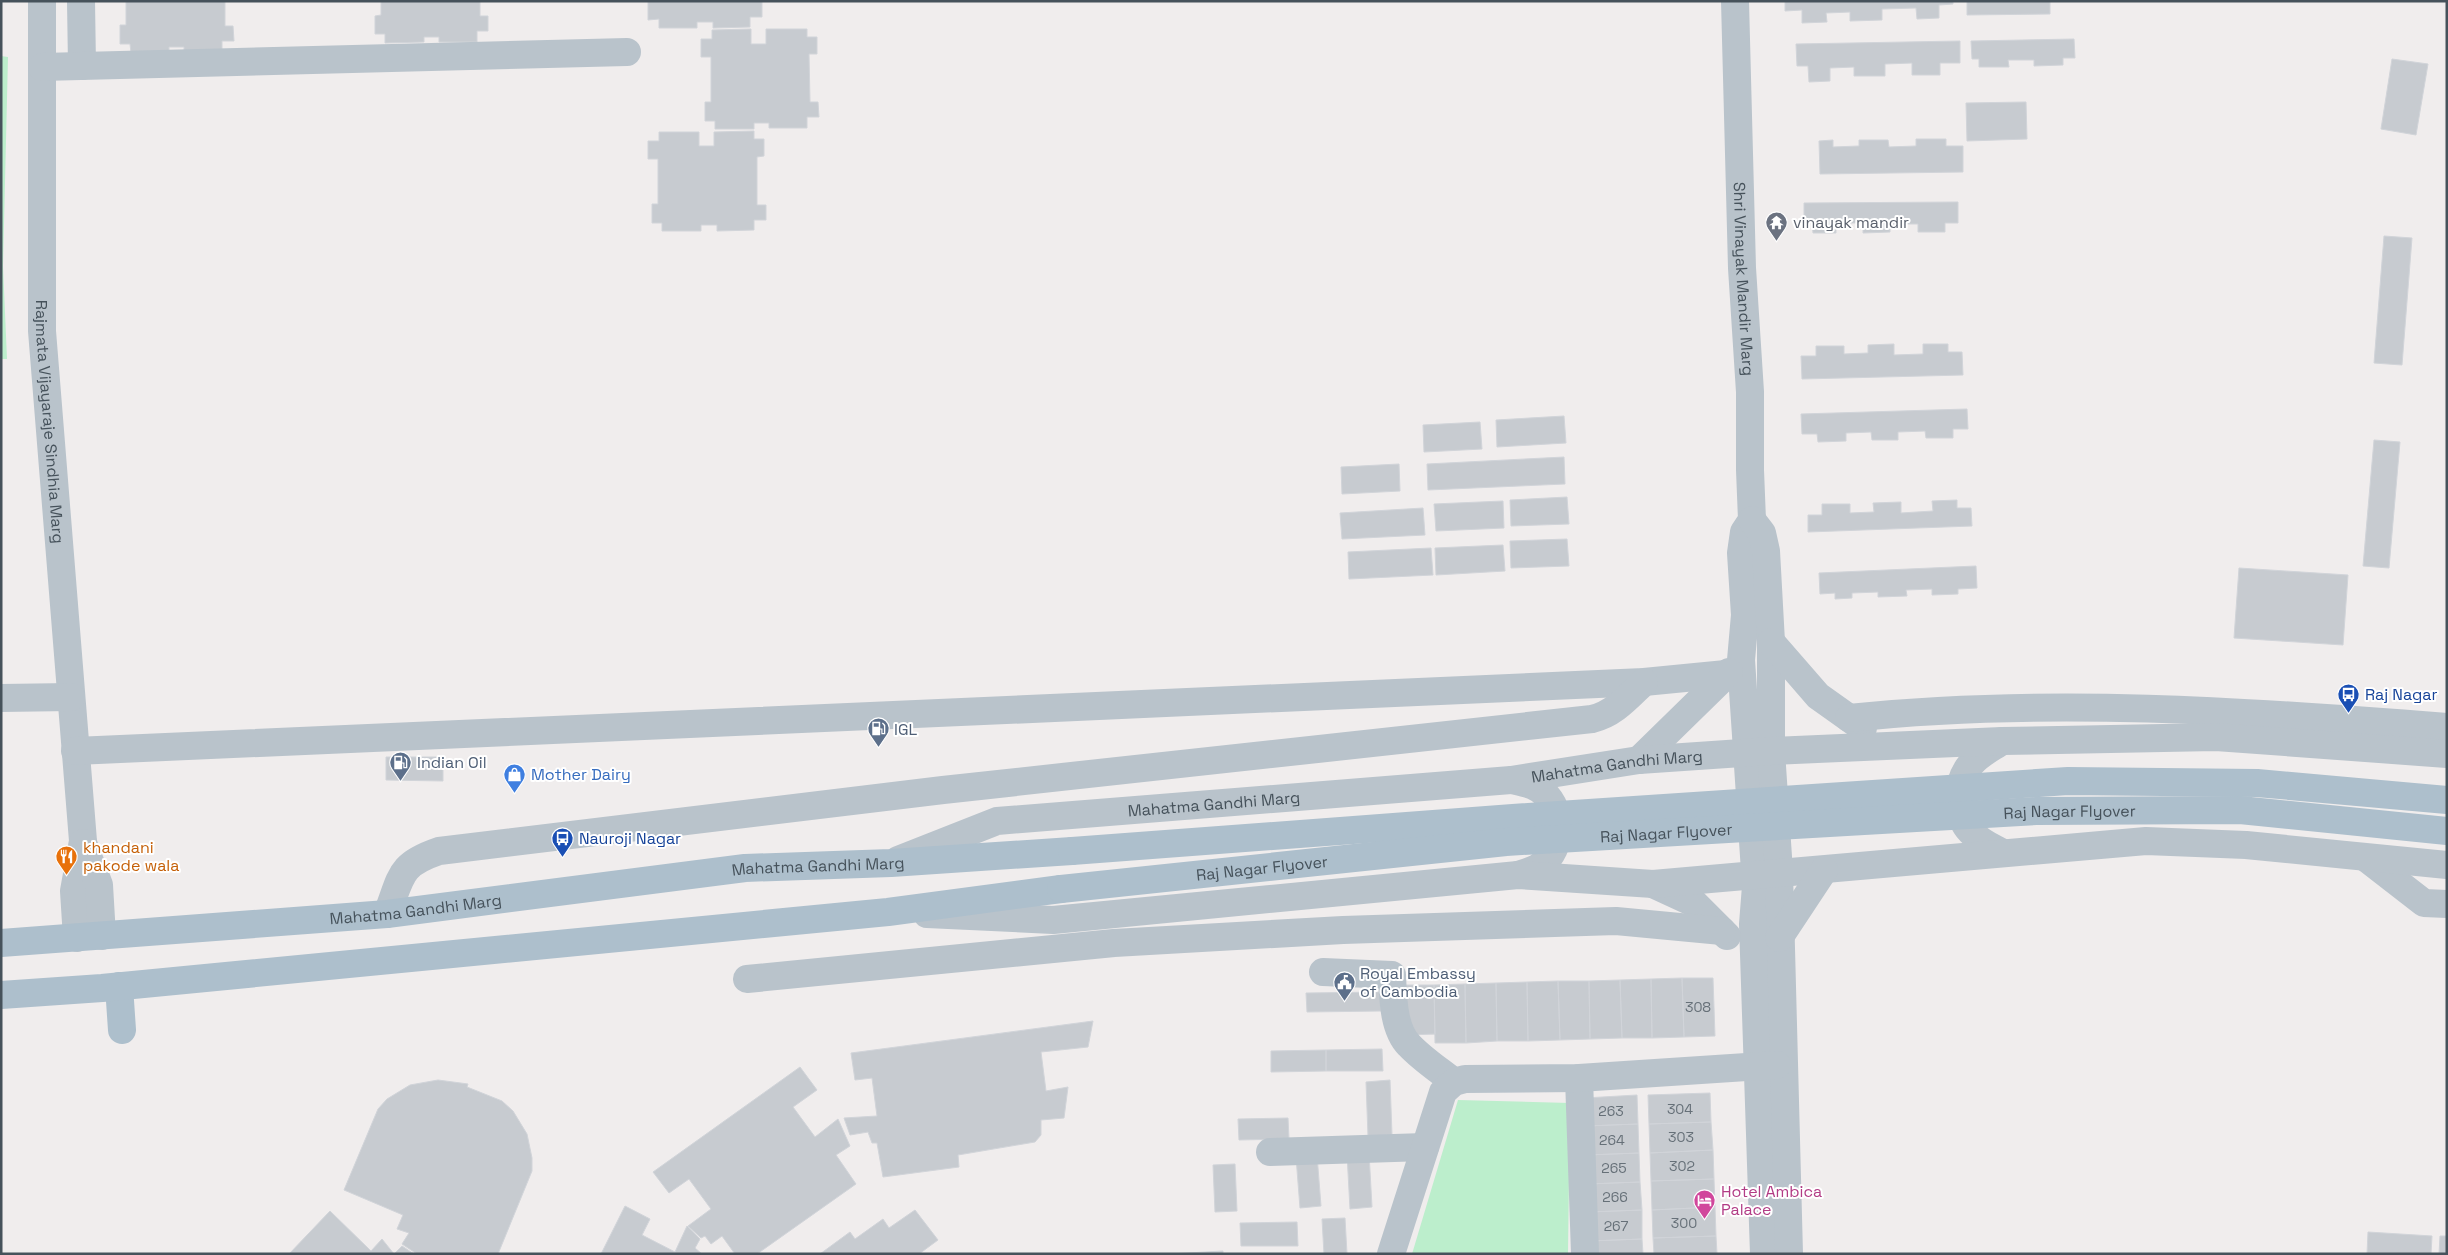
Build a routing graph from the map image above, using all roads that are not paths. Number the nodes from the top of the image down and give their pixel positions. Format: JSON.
{"nodes":[{"id":1,"x":42,"y":1,"type":"edge"},
{"id":2,"x":81,"y":1,"type":"edge"},
{"id":3,"x":1735,"y":1,"type":"edge"},
{"id":4,"x":627,"y":52,"type":"dead end"},
{"id":5,"x":82,"y":66,"type":"junction"},
{"id":6,"x":42,"y":67,"type":"junction"},
{"id":7,"x":1752,"y":520,"type":"junction"},
{"id":8,"x":1771,"y":642,"type":"junction"},
{"id":9,"x":1734,"y":667,"type":"junction"},
{"id":10,"x":1644,"y":682,"type":"junction"},
{"id":11,"x":71,"y":697,"type":"junction"},
{"id":12,"x":1,"y":698,"type":"edge"},
{"id":13,"x":1849,"y":718,"type":"junction"},
{"id":14,"x":2447,"y":727,"type":"edge"},
{"id":15,"x":2002,"y":741,"type":"junction"},
{"id":16,"x":1886,"y":745,"type":"junction"},
{"id":17,"x":75,"y":752,"type":"junction"},
{"id":18,"x":1759,"y":752,"type":"junction"},
{"id":19,"x":2447,"y":754,"type":"edge"},
{"id":20,"x":1639,"y":760,"type":"junction"},
{"id":21,"x":1511,"y":780,"type":"junction"},
{"id":22,"x":2447,"y":800,"type":"edge"},
{"id":23,"x":2447,"y":831,"type":"edge"},
{"id":24,"x":2003,"y":853,"type":"junction"},
{"id":25,"x":2366,"y":858,"type":"junction"},
{"id":26,"x":891,"y":863,"type":"junction"},
{"id":27,"x":2447,"y":865,"type":"edge"},
{"id":28,"x":1824,"y":870,"type":"junction"},
{"id":29,"x":1767,"y":873,"type":"junction"},
{"id":30,"x":1518,"y":875,"type":"junction"},
{"id":31,"x":1653,"y":884,"type":"junction"},
{"id":32,"x":1344,"y":892,"type":"junction"},
{"id":33,"x":2447,"y":904,"type":"edge"},
{"id":34,"x":888,"y":912,"type":"junction"},
{"id":35,"x":387,"y":914,"type":"junction"},
{"id":36,"x":1343,"y":930,"type":"junction"},
{"id":37,"x":1722,"y":931,"type":"junction"},
{"id":38,"x":90,"y":937,"type":"junction"},
{"id":39,"x":1779,"y":938,"type":"junction"},
{"id":40,"x":1,"y":943,"type":"edge"},
{"id":41,"x":1755,"y":969,"type":"junction"},
{"id":42,"x":1323,"y":972,"type":"dead end"},
{"id":43,"x":747,"y":979,"type":"dead end"},
{"id":44,"x":119,"y":986,"type":"junction"},
{"id":45,"x":1,"y":995,"type":"edge"},
{"id":46,"x":122,"y":1030,"type":"dead end"},
{"id":47,"x":1772,"y":1065,"type":"junction"},
{"id":48,"x":1580,"y":1078,"type":"junction"},
{"id":49,"x":1454,"y":1082,"type":"junction"},
{"id":50,"x":1425,"y":1147,"type":"junction"},
{"id":51,"x":1270,"y":1152,"type":"dead end"},
{"id":52,"x":1391,"y":1254,"type":"edge"},
{"id":53,"x":1585,"y":1254,"type":"edge"},
{"id":54,"x":1764,"y":1254,"type":"edge"},
{"id":55,"x":1789,"y":1254,"type":"edge"}],
"edges":[{"from":1,"to":6,"type":"street","name":"Rajmata Vijayaraje Sindhia Marg"},
{"from":2,"to":5,"type":"street"},
{"from":3,"to":7,"type":"street","name":"Shri Vinayak Mandir Marg"},
{"from":4,"to":5,"type":"street"},
{"from":5,"to":6,"type":"street"},
{"from":6,"to":11,"type":"street","name":"Rajmata Vijayaraje Sindhia Marg"},
{"from":7,"to":8,"type":"street"},
{"from":7,"to":9,"type":"street","name":"Shri Vinayak Mandir Marg"},
{"from":8,"to":13,"type":"street"},
{"from":8,"to":18,"type":"street"},
{"from":9,"to":10,"type":"street"},
{"from":9,"to":18,"type":"street","name":"Shri Vinayak Mandir Marg"},
{"from":9,"to":20,"type":"street"},
{"from":10,"to":17,"type":"street"},
{"from":10,"to":35,"type":"street"},
{"from":11,"to":12,"type":"street"},
{"from":11,"to":17,"type":"street","name":"Rajmata Vijayaraje Sindhia Marg"},
{"from":13,"to":14,"type":"street"},
{"from":13,"to":16,"type":"street"},
{"from":15,"to":16,"type":"street","name":"Mahatma Gandhi Marg"},
{"from":15,"to":19,"type":"street","name":"Mahatma Gandhi Marg"},
{"from":15,"to":24,"type":"street"},
{"from":16,"to":18,"type":"street","name":"Mahatma Gandhi Marg"},
{"from":17,"to":38,"type":"street","name":"Rajmata Vijayaraje Sindhia Marg"},
{"from":18,"to":20,"type":"street","name":"Mahatma Gandhi Marg"},
{"from":18,"to":29,"type":"street"},
{"from":20,"to":21,"type":"street","name":"Mahatma Gandhi Marg"},
{"from":21,"to":26,"type":"street","name":"Mahatma Gandhi Marg"},
{"from":21,"to":30,"type":"street"},
{"from":22,"to":26,"type":"main road","name":"Raj Nagar Flyover","bridge":true},
{"from":23,"to":34,"type":"main road","name":"Raj Nagar Flyover","bridge":true},
{"from":24,"to":25,"type":"street"},
{"from":24,"to":28,"type":"street"},
{"from":25,"to":27,"type":"street"},
{"from":25,"to":33,"type":"street"},
{"from":26,"to":35,"type":"main road","name":"Mahatma Gandhi Marg"},
{"from":28,"to":29,"type":"street"},
{"from":28,"to":39,"type":"street"},
{"from":29,"to":31,"type":"street"},
{"from":29,"to":39,"type":"street"},
{"from":29,"to":41,"type":"street"},
{"from":30,"to":31,"type":"street"},
{"from":30,"to":32,"type":"street"},
{"from":31,"to":37,"type":"street"},
{"from":32,"to":34,"type":"street"},
{"from":32,"to":36,"type":"street"},
{"from":34,"to":44,"type":"main road"},
{"from":35,"to":38,"type":"main road","name":"Mahatma Gandhi Marg"},
{"from":36,"to":37,"type":"street"},
{"from":36,"to":43,"type":"street"},
{"from":37,"to":41,"type":"street"},
{"from":38,"to":40,"type":"main road","name":"Mahatma Gandhi Marg"},
{"from":39,"to":47,"type":"street"},
{"from":41,"to":47,"type":"street"},
{"from":42,"to":49,"type":"street"},
{"from":44,"to":45,"type":"main road"},
{"from":44,"to":46,"type":"main road"},
{"from":47,"to":48,"type":"street"},
{"from":47,"to":54,"type":"street"},
{"from":47,"to":55,"type":"street"},
{"from":48,"to":49,"type":"street"},
{"from":48,"to":53,"type":"street"},
{"from":49,"to":50,"type":"street"},
{"from":50,"to":51,"type":"street"},
{"from":50,"to":52,"type":"street"}]}
